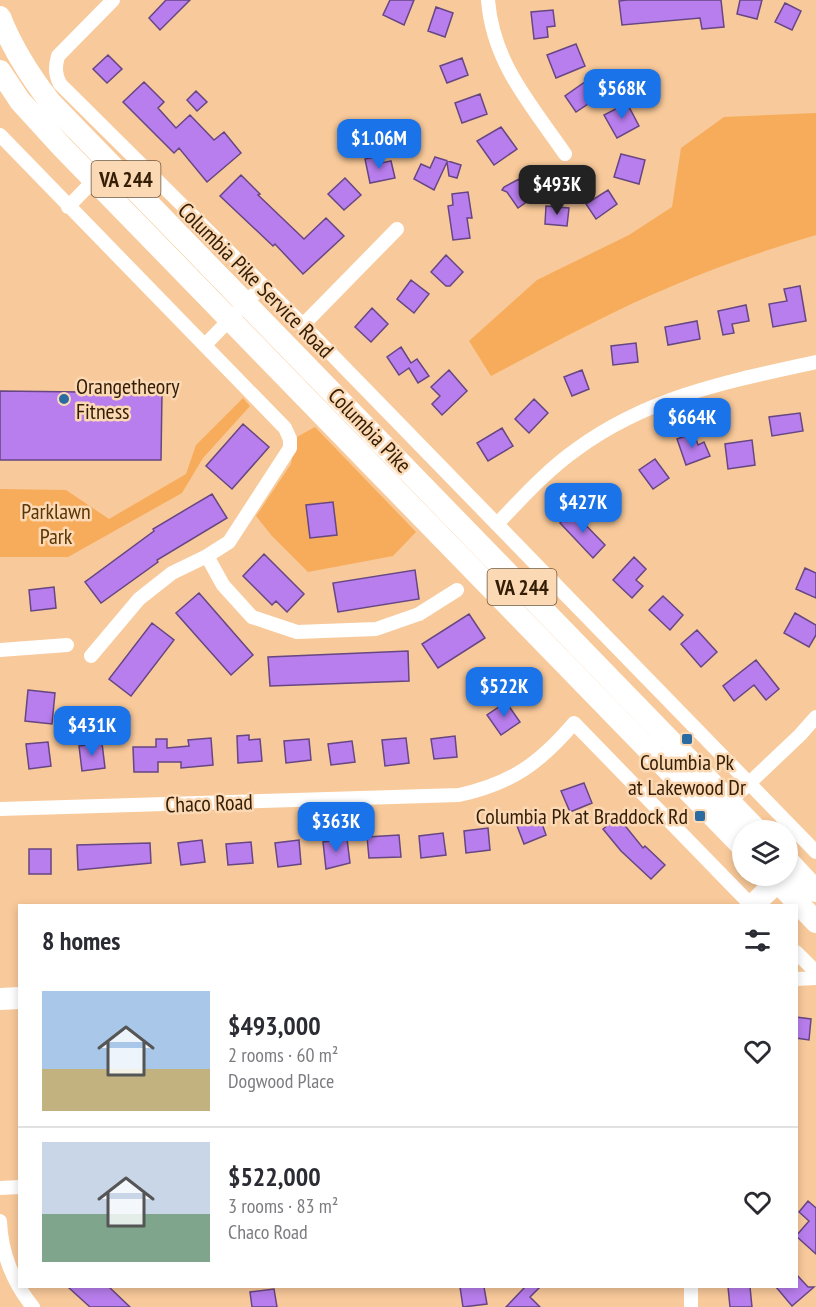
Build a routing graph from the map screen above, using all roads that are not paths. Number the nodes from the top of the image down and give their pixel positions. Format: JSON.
{"nodes":[{"id":1,"x":113,"y":0,"type":"edge"},
{"id":2,"x":488,"y":0,"type":"edge"},
{"id":3,"x":0,"y":17,"type":"edge"},
{"id":4,"x":0,"y":71,"type":"edge"},
{"id":5,"x":0,"y":135,"type":"edge"},
{"id":6,"x":565,"y":153,"type":"dead end"},
{"id":7,"x":94,"y":180,"type":"junction"},
{"id":8,"x":68,"y":207,"type":"junction"},
{"id":9,"x":398,"y":229,"type":"dead end"},
{"id":10,"x":263,"y":285,"type":"junction"},
{"id":11,"x":247,"y":302,"type":"junction"},
{"id":12,"x":230,"y":320,"type":"junction"},
{"id":13,"x":303,"y":325,"type":"junction"},
{"id":14,"x":205,"y":345,"type":"junction"},
{"id":15,"x":816,"y":362,"type":"edge"},
{"id":16,"x":497,"y":524,"type":"junction"},
{"id":17,"x":207,"y":556,"type":"junction"},
{"id":18,"x":457,"y":590,"type":"dead end"},
{"id":19,"x":68,"y":645,"type":"dead end"},
{"id":20,"x":0,"y":650,"type":"edge"},
{"id":21,"x":91,"y":656,"type":"dead end"},
{"id":22,"x":816,"y":717,"type":"edge"},
{"id":23,"x":749,"y":784,"type":"junction"},
{"id":24,"x":0,"y":809,"type":"edge"},
{"id":25,"x":722,"y":809,"type":"junction"},
{"id":26,"x":740,"y":820,"type":"edge"},
{"id":27,"x":732,"y":828,"type":"edge"},
{"id":28,"x":816,"y":852,"type":"edge"},
{"id":29,"x":798,"y":881,"type":"edge"},
{"id":30,"x":770,"y":886,"type":"edge"},
{"id":31,"x":792,"y":886,"type":"edge"},
{"id":32,"x":816,"y":891,"type":"edge"},
{"id":33,"x":750,"y":904,"type":"edge"},
{"id":34,"x":754,"y":904,"type":"edge"},
{"id":35,"x":816,"y":922,"type":"edge"},
{"id":36,"x":798,"y":954,"type":"edge"},
{"id":37,"x":816,"y":972,"type":"edge"},
{"id":38,"x":798,"y":978,"type":"edge"},
{"id":39,"x":816,"y":978,"type":"edge"},
{"id":40,"x":18,"y":998,"type":"edge"},
{"id":41,"x":0,"y":999,"type":"edge"},
{"id":42,"x":18,"y":1187,"type":"edge"},
{"id":43,"x":0,"y":1188,"type":"edge"},
{"id":44,"x":0,"y":1221,"type":"edge"},
{"id":45,"x":4,"y":1262,"type":"edge"},
{"id":46,"x":18,"y":1284,"type":"edge"},
{"id":47,"x":20,"y":1288,"type":"edge"},
{"id":48,"x":691,"y":1288,"type":"edge"},
{"id":49,"x":33,"y":1307,"type":"edge"},
{"id":50,"x":692,"y":1307,"type":"edge"}],
"edges":[{"from":1,"to":10,"type":"street","name":"Columbia Pike Service Road"},
{"from":2,"to":6,"type":"street"},
{"from":3,"to":11,"type":"main road","name":"Columbia Pike","number":"VA 244"},
{"from":4,"to":7,"type":"main road","name":"Columbia Pike","number":"VA 244"},
{"from":5,"to":8,"type":"street"},
{"from":7,"to":8,"type":"street"},
{"from":7,"to":12,"type":"main road","name":"Columbia Pike","number":"VA 244"},
{"from":8,"to":14,"type":"street"},
{"from":9,"to":13,"type":"street"},
{"from":10,"to":11,"type":"street"},
{"from":10,"to":13,"type":"street","name":"Columbia Pike Service Road"},
{"from":11,"to":12,"type":"street"},
{"from":11,"to":25,"type":"main road","name":"Columbia Pike","number":"VA 244"},
{"from":12,"to":14,"type":"street"},
{"from":12,"to":25,"type":"main road","name":"Columbia Pike","number":"VA 244"},
{"from":13,"to":16,"type":"street","name":"Columbia Pike Service Road"},
{"from":14,"to":17,"type":"street"},
{"from":15,"to":16,"type":"street"},
{"from":16,"to":23,"type":"street","name":"Columbia Pike Service Road"},
{"from":17,"to":18,"type":"street"},
{"from":17,"to":21,"type":"street"},
{"from":19,"to":20,"type":"street"},
{"from":22,"to":23,"type":"street"},
{"from":23,"to":25,"type":"street"},
{"from":23,"to":28,"type":"street","name":"Columbia Pike Service Road"},
{"from":24,"to":33,"type":"street","name":"Chaco Road"},
{"from":25,"to":26,"type":"main road","name":"Columbia Pike","number":"VA 244"},
{"from":25,"to":27,"type":"main road","name":"Columbia Pike","number":"VA 244"},
{"from":29,"to":32,"type":"main road"},
{"from":30,"to":34,"type":"main road"},
{"from":31,"to":35,"type":"main road"},
{"from":36,"to":37,"type":"street"},
{"from":38,"to":39,"type":"street"},
{"from":40,"to":41,"type":"main road"},
{"from":42,"to":43,"type":"street"},
{"from":44,"to":45,"type":"street"},
{"from":45,"to":46,"type":"street"},
{"from":47,"to":49,"type":"street"},
{"from":48,"to":50,"type":"street"}]}
